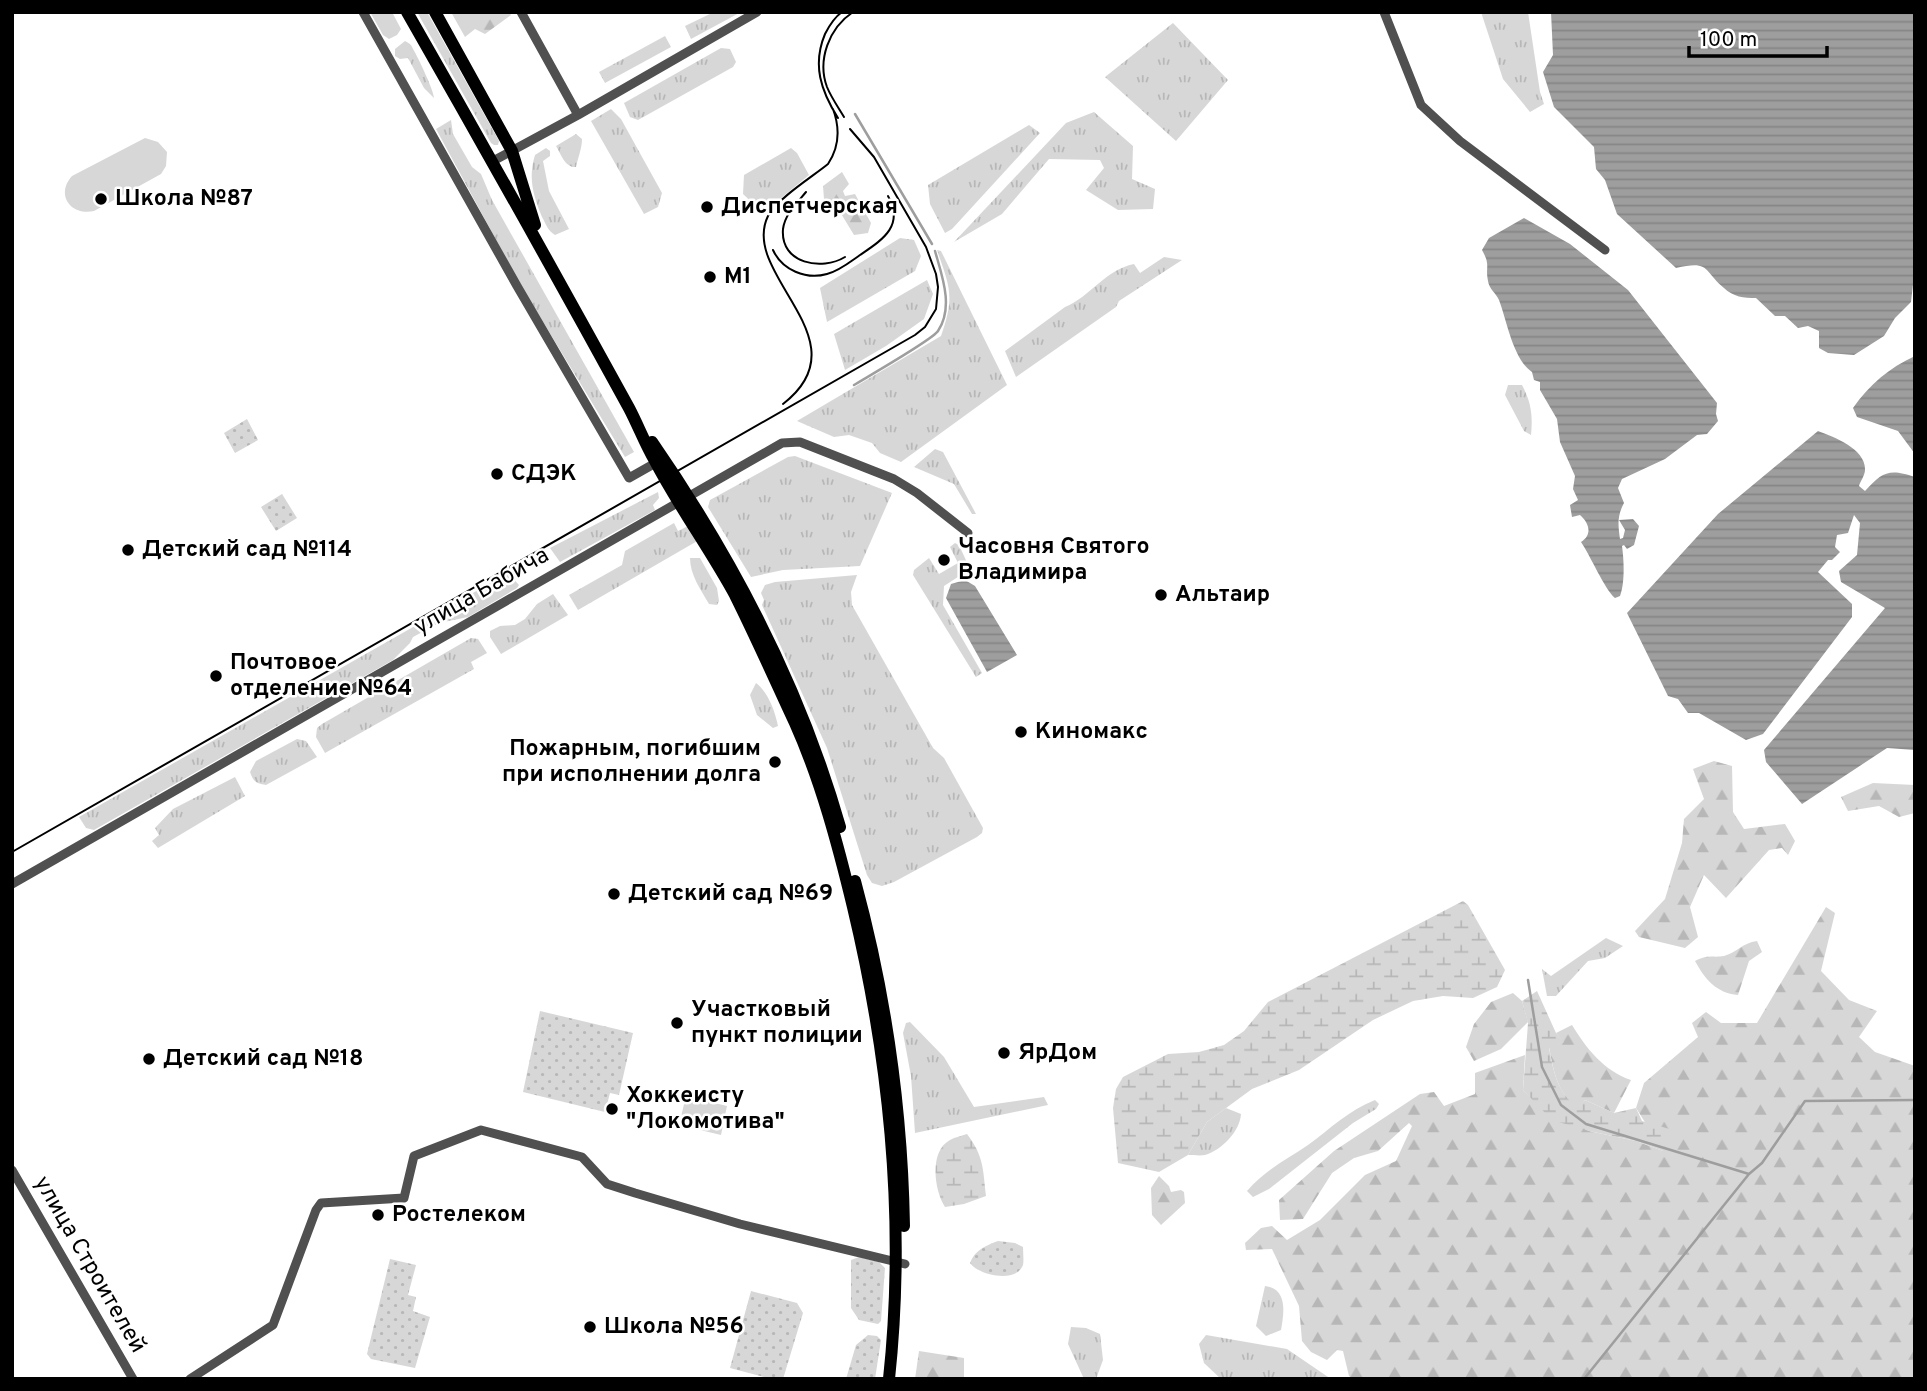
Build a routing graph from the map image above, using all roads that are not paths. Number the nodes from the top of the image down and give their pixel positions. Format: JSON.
{"nodes":[{"id":1,"x":363,"y":12,"type":"edge"},
{"id":2,"x":407,"y":12,"type":"edge"},
{"id":3,"x":435,"y":12,"type":"edge"},
{"id":4,"x":521,"y":12,"type":"edge"},
{"id":5,"x":757,"y":12,"type":"edge"},
{"id":6,"x":1384,"y":12,"type":"edge"},
{"id":7,"x":578,"y":115,"type":"junction"},
{"id":8,"x":512,"y":150,"type":"junction"},
{"id":9,"x":493,"y":161,"type":"junction"},
{"id":10,"x":542,"y":249,"type":"junction"},
{"id":11,"x":1605,"y":250,"type":"dead end"},
{"id":12,"x":659,"y":461,"type":"junction"},
{"id":13,"x":684,"y":500,"type":"junction"},
{"id":14,"x":968,"y":533,"type":"dead end"},
{"id":15,"x":12,"y":884,"type":"edge"},
{"id":16,"x":12,"y":1170,"type":"edge"},
{"id":17,"x":901,"y":1264,"type":"junction"},
{"id":18,"x":133,"y":1379,"type":"edge"},
{"id":19,"x":190,"y":1379,"type":"edge"},
{"id":20,"x":889,"y":1379,"type":"edge"},
{"id":21,"x":897,"y":1379,"type":"edge"}],
"edges":[{"from":1,"to":12,"type":"street"},
{"from":2,"to":9,"type":"main road"},
{"from":3,"to":8,"type":"main road"},
{"from":4,"to":7,"type":"street"},
{"from":5,"to":7,"type":"street"},
{"from":6,"to":11,"type":"street"},
{"from":7,"to":8,"type":"street"},
{"from":8,"to":9,"type":"street"},
{"from":8,"to":10,"type":"main road"},
{"from":9,"to":10,"type":"main road"},
{"from":10,"to":12,"type":"main road"},
{"from":12,"to":13,"type":"main road"},
{"from":13,"to":14,"type":"street","name":"улица Бабича"},
{"from":13,"to":15,"type":"street","name":"улица Бабича"},
{"from":13,"to":17,"type":"main road"},
{"from":16,"to":18,"type":"street","name":"улица Строителей"},
{"from":17,"to":19,"type":"street"},
{"from":17,"to":20,"type":"main road"},
{"from":17,"to":21,"type":"main road"}]}
